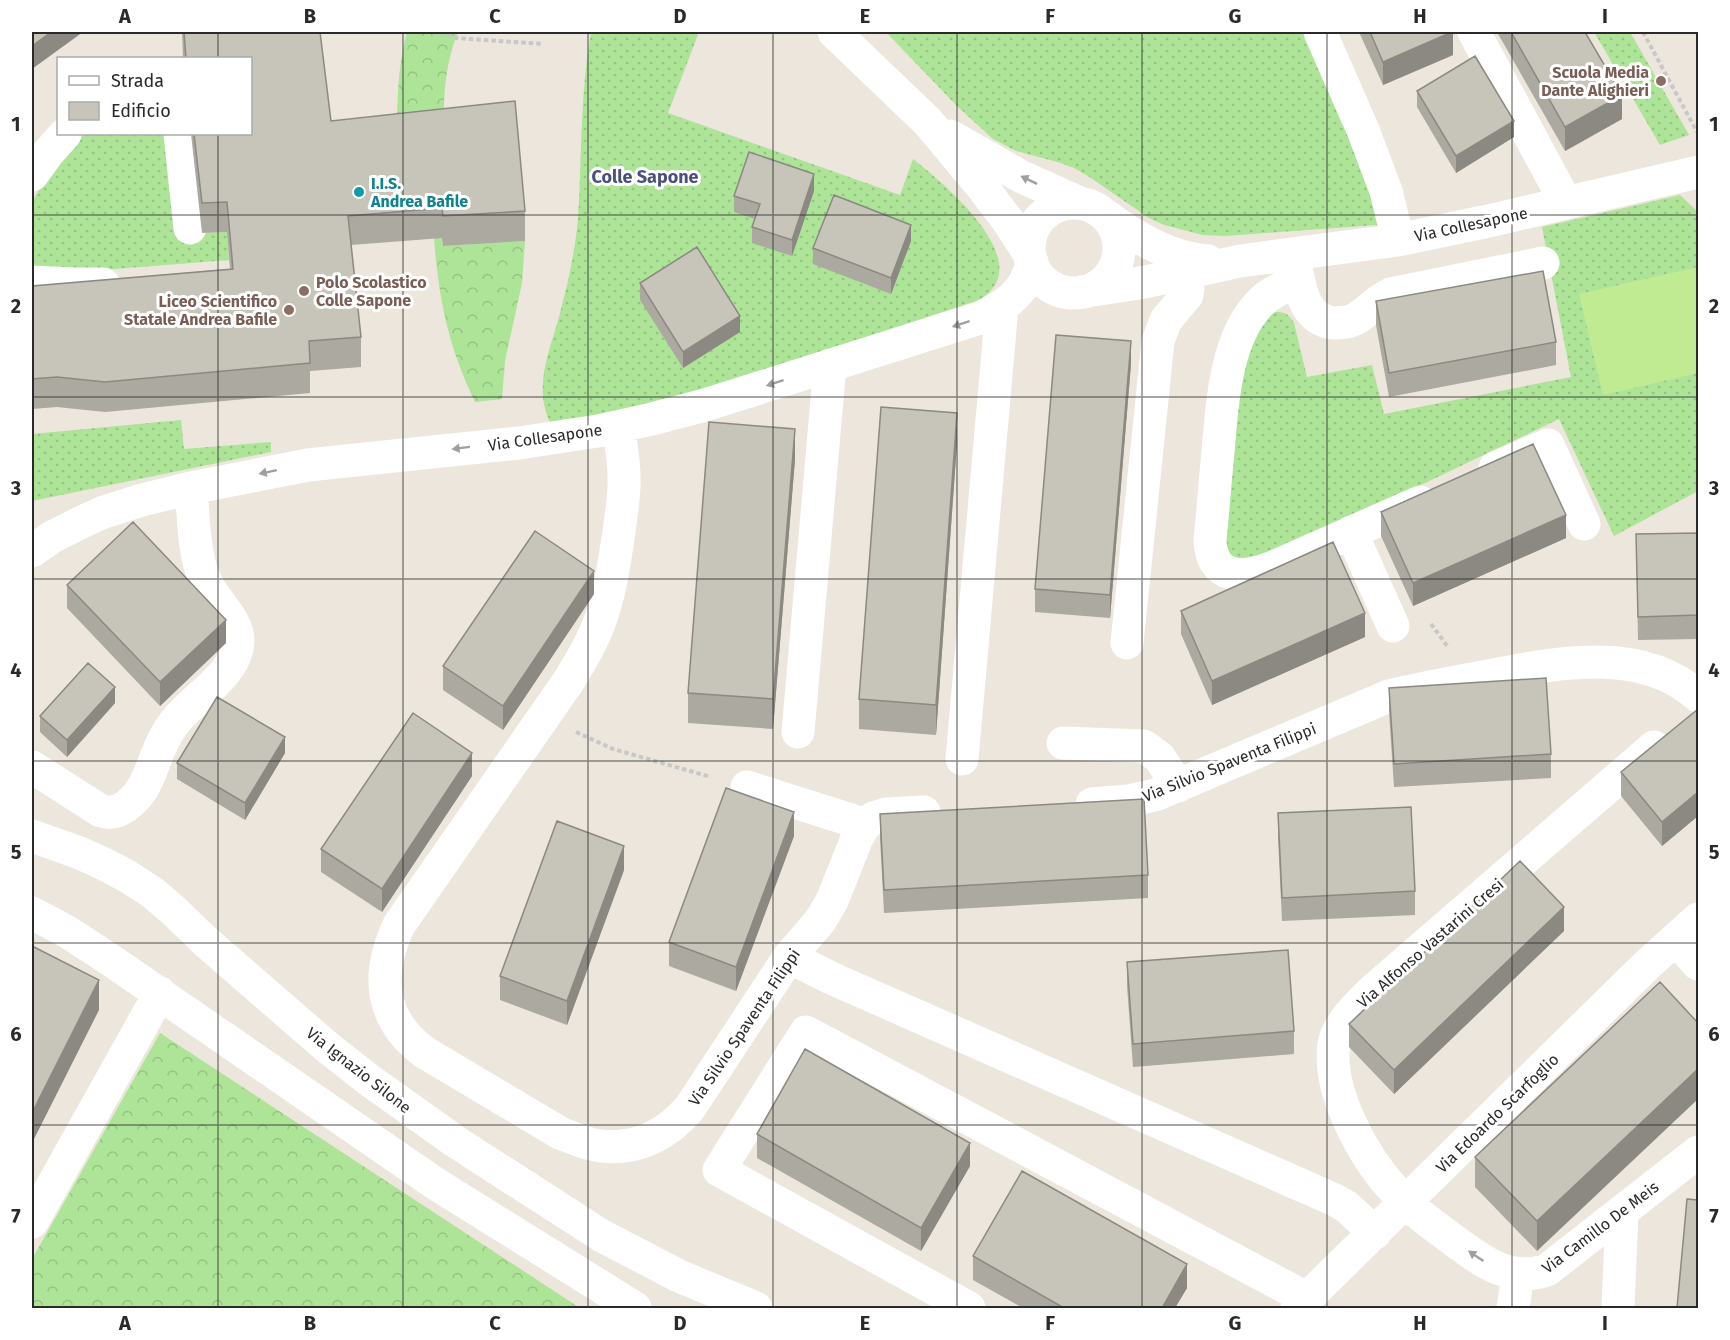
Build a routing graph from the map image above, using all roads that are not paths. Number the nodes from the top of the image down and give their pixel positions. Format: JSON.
{"nodes":[{"id":1,"x":834,"y":32,"type":"edge"},
{"id":2,"x":1320,"y":32,"type":"edge"},
{"id":3,"x":1474,"y":32,"type":"edge"},
{"id":4,"x":928,"y":122,"type":"junction"},
{"id":5,"x":64,"y":135,"type":"edge"},
{"id":6,"x":180,"y":135,"type":"edge"},
{"id":7,"x":1698,"y":172,"type":"edge"},
{"id":8,"x":32,"y":175,"type":"edge"},
{"id":9,"x":1566,"y":203,"type":"junction"},
{"id":10,"x":1092,"y":208,"type":"junction"},
{"id":11,"x":190,"y":228,"type":"dead end"},
{"id":12,"x":1398,"y":240,"type":"junction"},
{"id":13,"x":1031,"y":259,"type":"junction"},
{"id":14,"x":1543,"y":263,"type":"dead end"},
{"id":15,"x":1188,"y":265,"type":"junction"},
{"id":16,"x":1296,"y":268,"type":"junction"},
{"id":17,"x":32,"y":282,"type":"edge"},
{"id":18,"x":129,"y":282,"type":"edge"},
{"id":19,"x":1081,"y":292,"type":"junction"},
{"id":20,"x":1002,"y":307,"type":"junction"},
{"id":21,"x":830,"y":365,"type":"junction"},
{"id":22,"x":618,"y":427,"type":"junction"},
{"id":23,"x":191,"y":488,"type":"junction"},
{"id":24,"x":1584,"y":524,"type":"dead end"},
{"id":25,"x":1351,"y":532,"type":"junction"},
{"id":26,"x":32,"y":551,"type":"edge"},
{"id":27,"x":1393,"y":626,"type":"road end"},
{"id":28,"x":1128,"y":644,"type":"dead end"},
{"id":29,"x":1698,"y":696,"type":"edge"},
{"id":30,"x":1684,"y":722,"type":"edge"},
{"id":31,"x":798,"y":732,"type":"dead end"},
{"id":32,"x":1063,"y":743,"type":"dead end"},
{"id":33,"x":962,"y":759,"type":"dead end"},
{"id":34,"x":32,"y":767,"type":"edge"},
{"id":35,"x":1178,"y":786,"type":"junction"},
{"id":36,"x":747,"y":787,"type":"road end"},
{"id":37,"x":1062,"y":806,"type":"edge"},
{"id":38,"x":957,"y":811,"type":"edge"},
{"id":39,"x":864,"y":826,"type":"junction"},
{"id":40,"x":32,"y":836,"type":"edge"},
{"id":41,"x":32,"y":913,"type":"edge"},
{"id":42,"x":1687,"y":929,"type":"edge"},
{"id":43,"x":789,"y":957,"type":"junction"},
{"id":44,"x":1698,"y":964,"type":"edge"},
{"id":45,"x":160,"y":993,"type":"junction"},
{"id":46,"x":1698,"y":1152,"type":"edge"},
{"id":47,"x":1406,"y":1202,"type":"junction"},
{"id":48,"x":1622,"y":1212,"type":"junction"},
{"id":49,"x":32,"y":1222,"type":"edge"},
{"id":50,"x":1375,"y":1233,"type":"junction"},
{"id":51,"x":1518,"y":1275,"type":"junction"},
{"id":52,"x":696,"y":1298,"type":"edge"},
{"id":53,"x":1302,"y":1304,"type":"edge"},
{"id":54,"x":635,"y":1308,"type":"edge"},
{"id":55,"x":756,"y":1308,"type":"edge"},
{"id":56,"x":969,"y":1308,"type":"edge"},
{"id":57,"x":1513,"y":1308,"type":"edge"},
{"id":58,"x":1618,"y":1308,"type":"edge"}],
"edges":[{"from":1,"to":4,"type":"street"},
{"from":2,"to":12,"type":"street"},
{"from":3,"to":9,"type":"street"},
{"from":10,"to":4,"type":"street","one_way":true},
{"from":4,"to":13,"type":"street"},
{"from":5,"to":8,"type":"street"},
{"from":6,"to":11,"type":"street"},
{"from":7,"to":9,"type":"street","name":"Via Collesapone"},
{"from":9,"to":12,"type":"street","name":"Via Collesapone"},
{"from":10,"to":13,"type":"street"},
{"from":10,"to":15,"type":"street"},
{"from":10,"to":19,"type":"street"},
{"from":12,"to":16,"type":"street","name":"Via Collesapone"},
{"from":13,"to":19,"type":"street"},
{"from":13,"to":20,"type":"street","name":"Via Collesapone"},
{"from":14,"to":16,"type":"street"},
{"from":15,"to":16,"type":"street","name":"Via Collesapone"},
{"from":15,"to":19,"type":"street","name":"Via Collesapone"},
{"from":15,"to":28,"type":"street"},
{"from":16,"to":25,"type":"street"},
{"from":17,"to":18,"type":"street"},
{"from":20,"to":21,"type":"street","name":"Via Collesapone","one_way":true},
{"from":20,"to":33,"type":"street"},
{"from":21,"to":22,"type":"street","name":"Via Collesapone","one_way":true},
{"from":21,"to":31,"type":"street"},
{"from":22,"to":23,"type":"street","name":"Via Collesapone","one_way":true},
{"from":22,"to":43,"type":"street","name":"Via Silvio Spaventa Filippi"},
{"from":23,"to":26,"type":"street","name":"Via Collesapone"},
{"from":23,"to":34,"type":"street"},
{"from":24,"to":25,"type":"street"},
{"from":25,"to":27,"type":"street"},
{"from":29,"to":35,"type":"street","name":"Via Silvio Spaventa Filippi"},
{"from":30,"to":47,"type":"street","name":"Via Alfonso Vastarini Cresi"},
{"from":32,"to":35,"type":"street"},
{"from":35,"to":37,"type":"street","name":"Via Silvio Spaventa Filippi"},
{"from":36,"to":39,"type":"street"},
{"from":38,"to":39,"type":"street"},
{"from":39,"to":43,"type":"street","name":"Via Silvio Spaventa Filippi"},
{"from":40,"to":52,"type":"street","name":"Via Ignazio Silone"},
{"from":41,"to":45,"type":"street"},
{"from":42,"to":44,"type":"street"},
{"from":42,"to":47,"type":"street","name":"Via Edoardo Scarfoglio"},
{"from":43,"to":50,"type":"street"},
{"from":45,"to":49,"type":"street"},
{"from":45,"to":54,"type":"street"},
{"from":46,"to":48,"type":"street","name":"Via Camillo De Meis"},
{"from":47,"to":50,"type":"street","name":"Via Edoardo Scarfoglio"},
{"from":51,"to":47,"type":"street","name":"Via Camillo De Meis","one_way":true},
{"from":48,"to":51,"type":"street","name":"Via Camillo De Meis"},
{"from":48,"to":58,"type":"street"},
{"from":50,"to":53,"type":"street","name":"Via Edoardo Scarfoglio"},
{"from":51,"to":57,"type":"street"},
{"from":52,"to":55,"type":"street","name":"Via Ignazio Silone"},
{"from":53,"to":56,"type":"street"}]}
